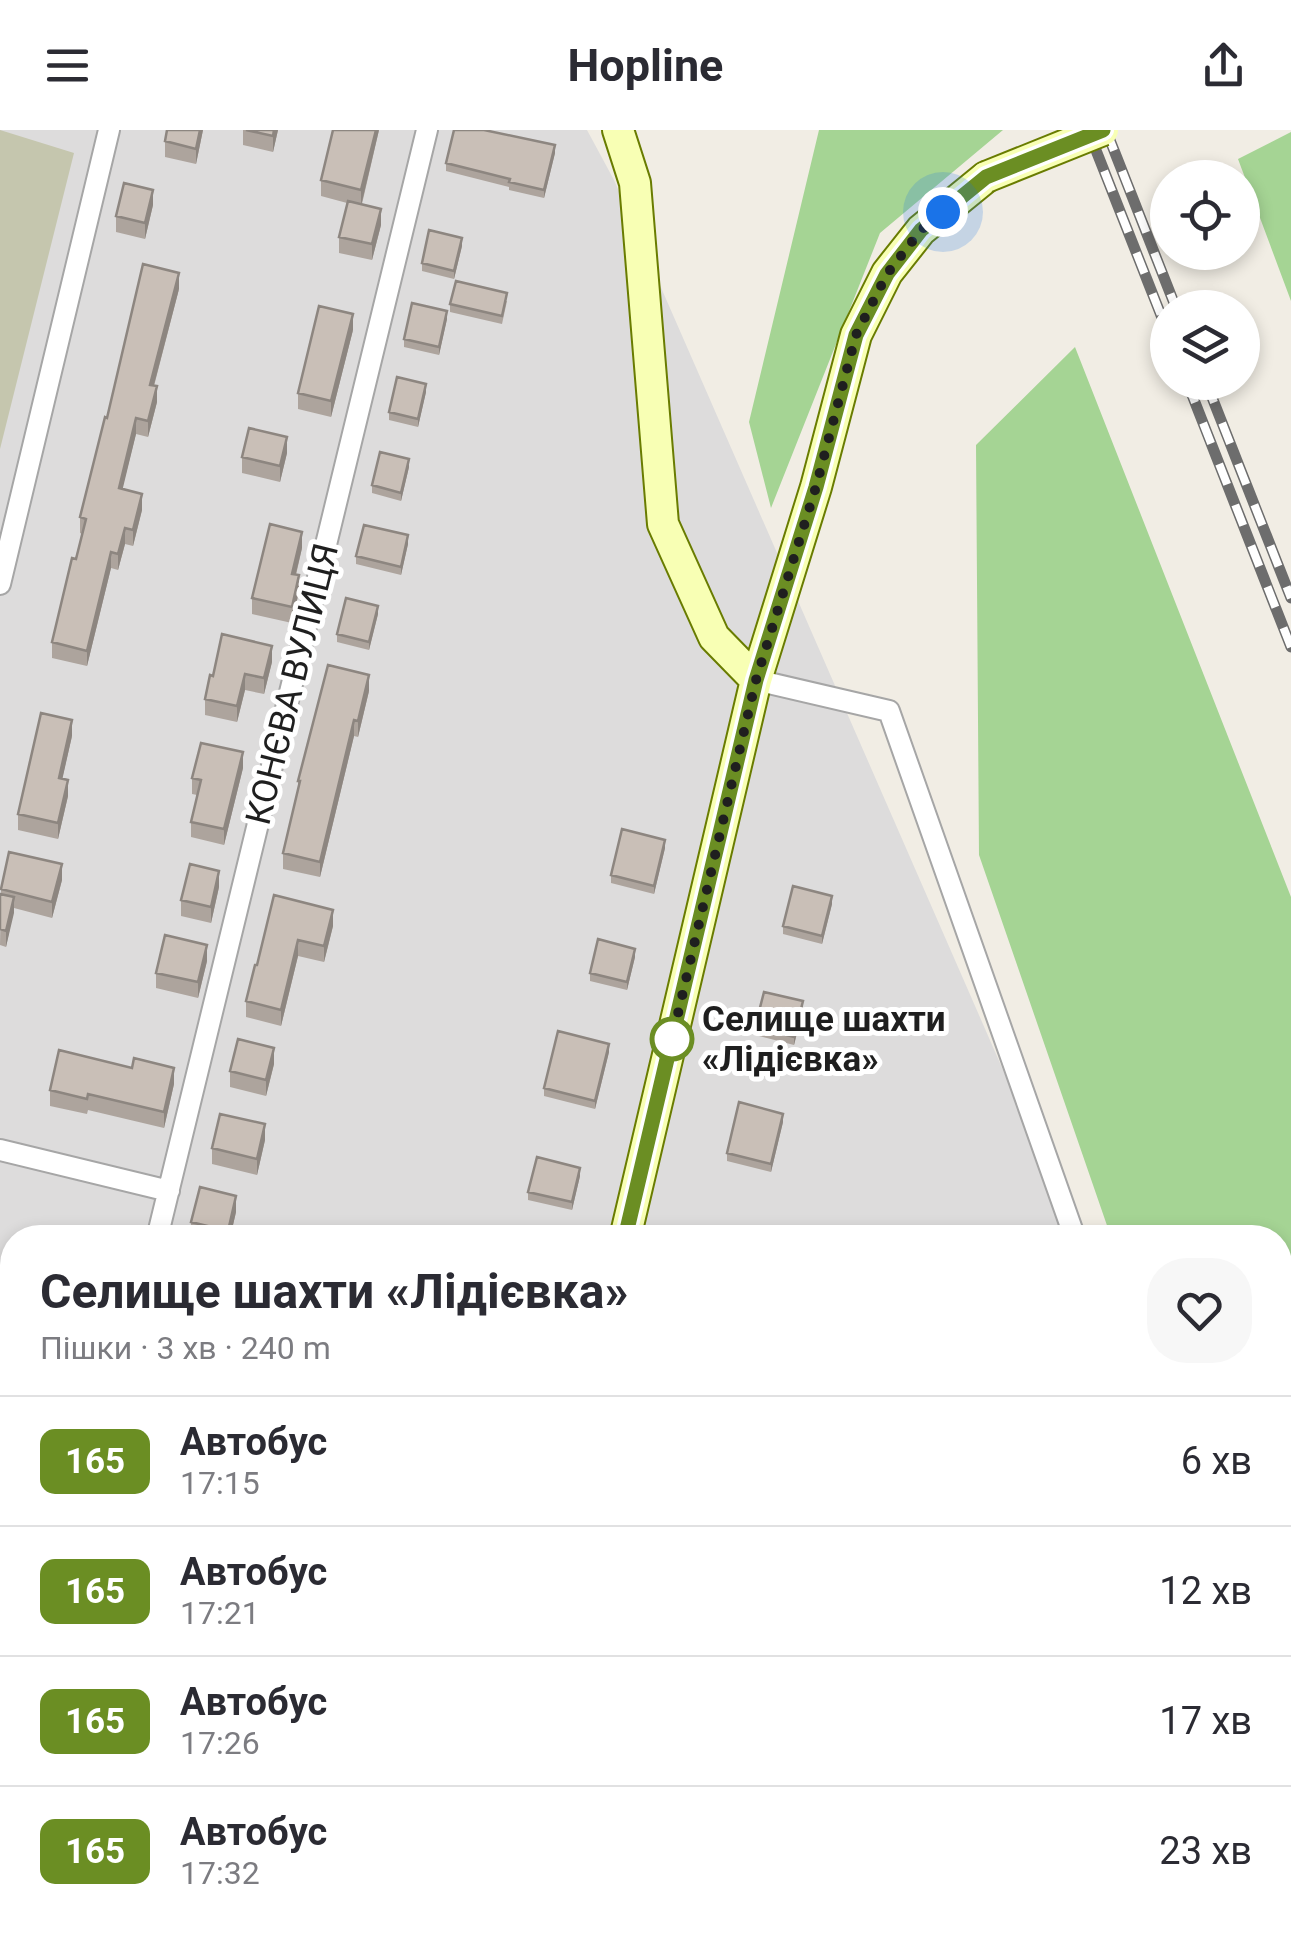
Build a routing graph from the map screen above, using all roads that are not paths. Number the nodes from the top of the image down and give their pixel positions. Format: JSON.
{"nodes":[{"id":1,"x":426,"y":130,"type":"edge"},
{"id":2,"x":618,"y":130,"type":"edge"},
{"id":3,"x":1103,"y":130,"type":"edge"},
{"id":4,"x":102,"y":132,"type":"edge"},
{"id":5,"x":0,"y":584,"type":"edge"},
{"id":6,"x":756,"y":680,"type":"junction"},
{"id":7,"x":0,"y":1150,"type":"edge"},
{"id":8,"x":168,"y":1191,"type":"junction"},
{"id":9,"x":160,"y":1225,"type":"edge"},
{"id":10,"x":628,"y":1225,"type":"edge"},
{"id":11,"x":1070,"y":1225,"type":"edge"}],
"edges":[{"from":1,"to":8,"type":"street","name":"КОНЄВА ВУЛИЦЯ"},
{"from":2,"to":6,"type":"main road"},
{"from":3,"to":6,"type":"main road","bridge":true},
{"from":4,"to":5,"type":"street"},
{"from":6,"to":10,"type":"main road"},
{"from":6,"to":11,"type":"street"},
{"from":7,"to":8,"type":"street"},
{"from":8,"to":9,"type":"street","name":"КОНЄВА ВУЛИЦЯ"}]}
